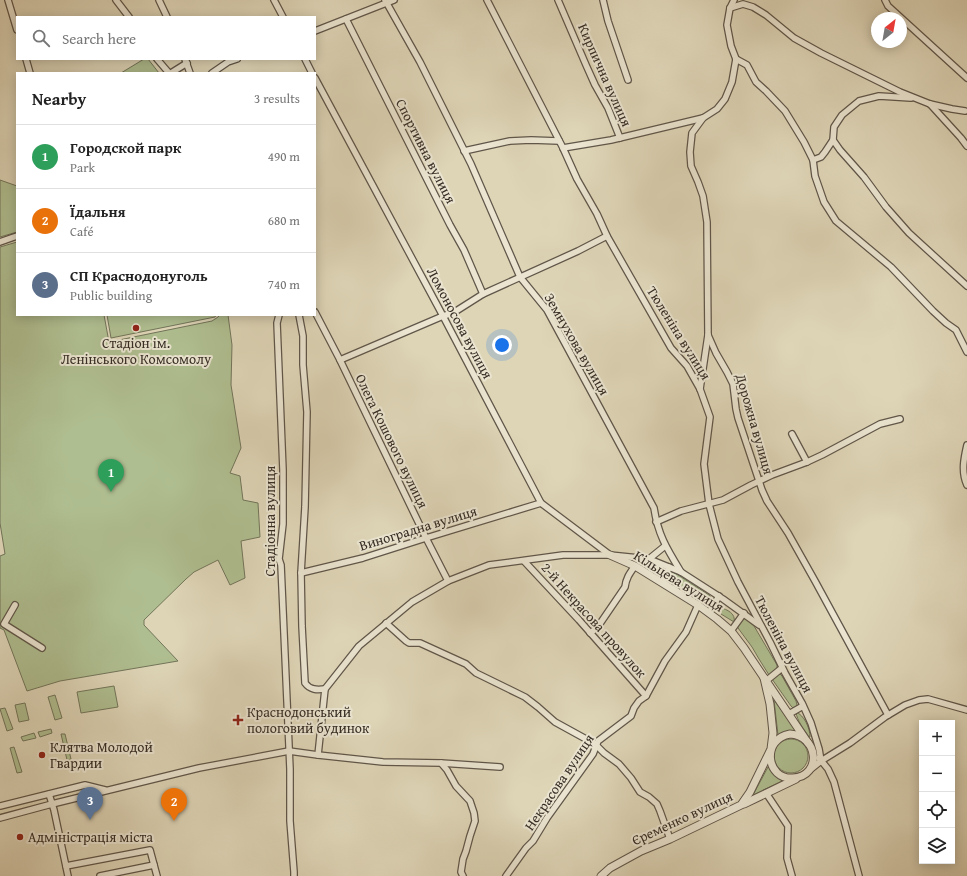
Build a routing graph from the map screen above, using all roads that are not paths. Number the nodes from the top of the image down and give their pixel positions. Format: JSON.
{"nodes":[{"id":1,"x":8,"y":0,"type":"edge"},
{"id":2,"x":116,"y":0,"type":"edge"},
{"id":3,"x":158,"y":0,"type":"edge"},
{"id":4,"x":274,"y":0,"type":"edge"},
{"id":5,"x":394,"y":0,"type":"edge"},
{"id":6,"x":487,"y":0,"type":"edge"},
{"id":7,"x":558,"y":0,"type":"edge"},
{"id":8,"x":603,"y":0,"type":"edge"},
{"id":9,"x":734,"y":0,"type":"edge"},
{"id":10,"x":885,"y":0,"type":"edge"},
{"id":11,"x":385,"y":2,"type":"edge"},
{"id":12,"x":730,"y":8,"type":"junction"},
{"id":13,"x":128,"y":16,"type":"edge"},
{"id":14,"x":166,"y":16,"type":"edge"},
{"id":15,"x":282,"y":16,"type":"edge"},
{"id":16,"x":346,"y":19,"type":"junction"},
{"id":17,"x":16,"y":27,"type":"edge"},
{"id":18,"x":316,"y":31,"type":"edge"},
{"id":19,"x":736,"y":59,"type":"junction"},
{"id":20,"x":26,"y":60,"type":"edge"},
{"id":21,"x":158,"y":60,"type":"edge"},
{"id":22,"x":234,"y":60,"type":"edge"},
{"id":23,"x":306,"y":60,"type":"edge"},
{"id":24,"x":186,"y":61,"type":"edge"},
{"id":25,"x":30,"y":72,"type":"edge"},
{"id":26,"x":169,"y":72,"type":"edge"},
{"id":27,"x":171,"y":72,"type":"edge"},
{"id":28,"x":190,"y":72,"type":"edge"},
{"id":29,"x":213,"y":72,"type":"edge"},
{"id":30,"x":312,"y":72,"type":"edge"},
{"id":31,"x":967,"y":78,"type":"edge"},
{"id":32,"x":316,"y":80,"type":"edge"},
{"id":33,"x":628,"y":80,"type":"dead end"},
{"id":34,"x":913,"y":98,"type":"junction"},
{"id":35,"x":930,"y":104,"type":"junction"},
{"id":36,"x":966,"y":110,"type":"edge"},
{"id":37,"x":703,"y":118,"type":"junction"},
{"id":38,"x":620,"y":138,"type":"junction"},
{"id":39,"x":833,"y":140,"type":"junction"},
{"id":40,"x":560,"y":141,"type":"junction"},
{"id":41,"x":967,"y":146,"type":"edge"},
{"id":42,"x":563,"y":148,"type":"junction"},
{"id":43,"x":464,"y":151,"type":"junction"},
{"id":44,"x":812,"y":160,"type":"junction"},
{"id":45,"x":16,"y":236,"type":"edge"},
{"id":46,"x":607,"y":236,"type":"junction"},
{"id":47,"x":0,"y":242,"type":"edge"},
{"id":48,"x":520,"y":277,"type":"junction"},
{"id":49,"x":967,"y":286,"type":"edge"},
{"id":50,"x":483,"y":294,"type":"junction"},
{"id":51,"x":316,"y":314,"type":"edge"},
{"id":52,"x":279,"y":316,"type":"edge"},
{"id":53,"x":299,"y":316,"type":"edge"},
{"id":54,"x":443,"y":316,"type":"junction"},
{"id":55,"x":708,"y":335,"type":"junction"},
{"id":56,"x":967,"y":352,"type":"edge"},
{"id":57,"x":340,"y":360,"type":"junction"},
{"id":58,"x":700,"y":389,"type":"junction"},
{"id":59,"x":900,"y":419,"type":"dead end"},
{"id":60,"x":792,"y":434,"type":"dead end"},
{"id":61,"x":967,"y":445,"type":"edge"},
{"id":62,"x":807,"y":462,"type":"junction"},
{"id":63,"x":760,"y":481,"type":"junction"},
{"id":64,"x":967,"y":485,"type":"edge"},
{"id":65,"x":541,"y":503,"type":"junction"},
{"id":66,"x":709,"y":504,"type":"junction"},
{"id":67,"x":656,"y":522,"type":"junction"},
{"id":68,"x":426,"y":538,"type":"junction"},
{"id":69,"x":665,"y":546,"type":"junction"},
{"id":70,"x":610,"y":555,"type":"junction"},
{"id":71,"x":649,"y":559,"type":"junction"},
{"id":72,"x":524,"y":561,"type":"junction"},
{"id":73,"x":635,"y":566,"type":"junction"},
{"id":74,"x":669,"y":567,"type":"junction"},
{"id":75,"x":681,"y":572,"type":"junction"},
{"id":76,"x":301,"y":573,"type":"junction"},
{"id":77,"x":448,"y":580,"type":"junction"},
{"id":78,"x":663,"y":584,"type":"junction"},
{"id":79,"x":719,"y":596,"type":"junction"},
{"id":80,"x":15,"y":605,"type":"dead end"},
{"id":81,"x":698,"y":605,"type":"junction"},
{"id":82,"x":709,"y":613,"type":"junction"},
{"id":83,"x":744,"y":613,"type":"junction"},
{"id":84,"x":386,"y":623,"type":"junction"},
{"id":85,"x":2,"y":625,"type":"edge"},
{"id":86,"x":761,"y":626,"type":"junction"},
{"id":87,"x":731,"y":631,"type":"junction"},
{"id":88,"x":590,"y":633,"type":"junction"},
{"id":89,"x":42,"y":648,"type":"dead end"},
{"id":90,"x":782,"y":668,"type":"junction"},
{"id":91,"x":765,"y":680,"type":"junction"},
{"id":92,"x":325,"y":689,"type":"junction"},
{"id":93,"x":646,"y":696,"type":"junction"},
{"id":94,"x":803,"y":706,"type":"junction"},
{"id":95,"x":967,"y":710,"type":"edge"},
{"id":96,"x":789,"y":714,"type":"junction"},
{"id":97,"x":888,"y":715,"type":"junction"},
{"id":98,"x":808,"y":743,"type":"junction"},
{"id":99,"x":597,"y":746,"type":"junction"},
{"id":100,"x":771,"y":750,"type":"junction"},
{"id":101,"x":289,"y":751,"type":"junction"},
{"id":102,"x":813,"y":752,"type":"junction"},
{"id":103,"x":318,"y":755,"type":"junction"},
{"id":104,"x":821,"y":760,"type":"junction"},
{"id":105,"x":441,"y":763,"type":"junction"},
{"id":106,"x":500,"y":767,"type":"dead end"},
{"id":107,"x":808,"y":772,"type":"junction"},
{"id":108,"x":798,"y":778,"type":"junction"},
{"id":109,"x":107,"y":790,"type":"junction"},
{"id":110,"x":49,"y":794,"type":"junction"},
{"id":111,"x":766,"y":794,"type":"junction"},
{"id":112,"x":52,"y":804,"type":"junction"},
{"id":113,"x":741,"y":805,"type":"junction"},
{"id":114,"x":0,"y":806,"type":"edge"},
{"id":115,"x":0,"y":818,"type":"edge"},
{"id":116,"x":670,"y":839,"type":"junction"},
{"id":117,"x":154,"y":865,"type":"junction"},
{"id":118,"x":66,"y":866,"type":"junction"},
{"id":119,"x":68,"y":876,"type":"edge"},
{"id":120,"x":100,"y":876,"type":"edge"},
{"id":121,"x":157,"y":876,"type":"edge"},
{"id":122,"x":294,"y":876,"type":"edge"},
{"id":123,"x":463,"y":876,"type":"edge"},
{"id":124,"x":506,"y":876,"type":"edge"},
{"id":125,"x":601,"y":876,"type":"edge"},
{"id":126,"x":792,"y":876,"type":"edge"},
{"id":127,"x":859,"y":876,"type":"edge"}],
"edges":[{"from":1,"to":17,"type":"street"},
{"from":2,"to":13,"type":"street"},
{"from":3,"to":14,"type":"street"},
{"from":4,"to":15,"type":"street"},
{"from":5,"to":11,"type":"street"},
{"from":6,"to":40,"type":"street","name":"Тюленіна вулиця"},
{"from":7,"to":38,"type":"street","name":"Кирпична вулиця"},
{"from":8,"to":33,"type":"street"},
{"from":9,"to":12,"type":"street"},
{"from":10,"to":31,"type":"street"},
{"from":11,"to":16,"type":"street"},
{"from":11,"to":43,"type":"street","name":"Земнухова вулиця"},
{"from":12,"to":19,"type":"street"},
{"from":12,"to":34,"type":"street"},
{"from":16,"to":18,"type":"street"},
{"from":16,"to":50,"type":"street","name":"Спортивна вулиця"},
{"from":19,"to":37,"type":"street"},
{"from":19,"to":44,"type":"street"},
{"from":20,"to":25,"type":"street"},
{"from":21,"to":26,"type":"street"},
{"from":22,"to":29,"type":"street"},
{"from":23,"to":30,"type":"street"},
{"from":24,"to":27,"type":"street"},
{"from":24,"to":28,"type":"street"},
{"from":32,"to":54,"type":"street","name":"Ломоносова вулиця"},
{"from":34,"to":35,"type":"street"},
{"from":34,"to":39,"type":"street"},
{"from":35,"to":36,"type":"street"},
{"from":35,"to":41,"type":"street"},
{"from":37,"to":38,"type":"street"},
{"from":37,"to":55,"type":"street","name":"Дорожна вулиця"},
{"from":38,"to":42,"type":"street"},
{"from":39,"to":44,"type":"street"},
{"from":39,"to":49,"type":"street"},
{"from":40,"to":42,"type":"street","name":"Тюленіна вулиця"},
{"from":40,"to":43,"type":"street"},
{"from":42,"to":46,"type":"street","name":"Тюленіна вулиця"},
{"from":43,"to":48,"type":"street","name":"Земнухова вулиця"},
{"from":44,"to":56,"type":"street"},
{"from":45,"to":47,"type":"street"},
{"from":46,"to":48,"type":"street"},
{"from":46,"to":58,"type":"street","name":"Тюленіна вулиця"},
{"from":48,"to":50,"type":"street"},
{"from":48,"to":67,"type":"street","name":"Земнухова вулиця"},
{"from":50,"to":54,"type":"street"},
{"from":51,"to":57,"type":"street","name":"Олега Кошового вулиця"},
{"from":52,"to":101,"type":"street","name":"Стадіонна вулиця"},
{"from":53,"to":76,"type":"street"},
{"from":54,"to":57,"type":"street"},
{"from":54,"to":65,"type":"street","name":"Ломоносова вулиця"},
{"from":55,"to":58,"type":"street"},
{"from":55,"to":63,"type":"street","name":"Дорожна вулиця"},
{"from":57,"to":68,"type":"street","name":"Олега Кошового вулиця"},
{"from":58,"to":66,"type":"street","name":"Тюленіна вулиця"},
{"from":59,"to":62,"type":"street"},
{"from":60,"to":62,"type":"street"},
{"from":61,"to":64,"type":"street"},
{"from":62,"to":63,"type":"street"},
{"from":63,"to":66,"type":"street"},
{"from":63,"to":97,"type":"street","name":"Дорожна вулиця"},
{"from":65,"to":68,"type":"street","name":"Виноградна вулиця"},
{"from":65,"to":70,"type":"street","name":"Ломоносова вулиця"},
{"from":66,"to":67,"type":"street"},
{"from":66,"to":86,"type":"street","name":"Тюленіна вулиця"},
{"from":67,"to":69,"type":"street","name":"Земнухова вулиця"},
{"from":68,"to":76,"type":"street","name":"Виноградна вулиця"},
{"from":68,"to":77,"type":"street","name":"Олега Кошового вулиця"},
{"from":69,"to":71,"type":"street"},
{"from":69,"to":75,"type":"street","name":"Земнухова вулиця"},
{"from":70,"to":71,"type":"street"},
{"from":70,"to":72,"type":"street","name":"Кільцева вулиця"},
{"from":70,"to":73,"type":"street","name":"Кільцева вулиця"},
{"from":71,"to":74,"type":"street"},
{"from":72,"to":77,"type":"street","name":"Кільцева вулиця"},
{"from":72,"to":88,"type":"street","name":"2-й Некрасова провулок"},
{"from":73,"to":78,"type":"street","name":"Кільцева вулиця"},
{"from":73,"to":88,"type":"street"},
{"from":74,"to":75,"type":"street"},
{"from":74,"to":78,"type":"street"},
{"from":75,"to":79,"type":"street"},
{"from":76,"to":92,"type":"street"},
{"from":77,"to":84,"type":"street","name":"Кільцева вулиця"},
{"from":78,"to":81,"type":"street","name":"Кільцева вулиця"},
{"from":79,"to":82,"type":"street"},
{"from":79,"to":83,"type":"street"},
{"from":80,"to":85,"type":"street"},
{"from":81,"to":82,"type":"street","name":"Кільцева вулиця"},
{"from":81,"to":93,"type":"street","name":"Некрасова вулиця"},
{"from":82,"to":87,"type":"street","name":"Кільцева вулиця"},
{"from":83,"to":86,"type":"street"},
{"from":83,"to":87,"type":"street"},
{"from":84,"to":92,"type":"street","name":"Кільцева вулиця"},
{"from":84,"to":99,"type":"street"},
{"from":85,"to":89,"type":"street"},
{"from":86,"to":90,"type":"street","name":"Тюленіна вулиця"},
{"from":87,"to":91,"type":"street","name":"Кільцева вулиця"},
{"from":88,"to":93,"type":"street","name":"2-й Некрасова провулок"},
{"from":90,"to":91,"type":"street"},
{"from":90,"to":94,"type":"street","name":"Тюленіна вулиця"},
{"from":91,"to":96,"type":"street","name":"Кільцева вулиця"},
{"from":91,"to":100,"type":"street","name":"Єременко вулиця"},
{"from":92,"to":103,"type":"street"},
{"from":93,"to":99,"type":"street","name":"Некрасова вулиця"},
{"from":94,"to":96,"type":"street"},
{"from":94,"to":104,"type":"street","name":"Тюленіна вулиця"},
{"from":95,"to":97,"type":"street"},
{"from":96,"to":98,"type":"street","name":"Кільцева вулиця"},
{"from":97,"to":104,"type":"street"},
{"from":98,"to":100,"type":"street"},
{"from":98,"to":102,"type":"street","name":"Кільцева вулиця"},
{"from":99,"to":116,"type":"street"},
{"from":99,"to":124,"type":"street","name":"Некрасова вулиця"},
{"from":100,"to":108,"type":"street"},
{"from":100,"to":113,"type":"street","name":"Єременко вулиця"},
{"from":101,"to":103,"type":"street"},
{"from":101,"to":109,"type":"street"},
{"from":101,"to":122,"type":"street","name":"Стадіонна вулиця"},
{"from":102,"to":104,"type":"street"},
{"from":102,"to":107,"type":"street"},
{"from":103,"to":105,"type":"street"},
{"from":104,"to":107,"type":"street"},
{"from":104,"to":127,"type":"street"},
{"from":105,"to":106,"type":"street"},
{"from":105,"to":123,"type":"street"},
{"from":107,"to":108,"type":"street"},
{"from":108,"to":111,"type":"street"},
{"from":109,"to":110,"type":"street"},
{"from":109,"to":112,"type":"street"},
{"from":110,"to":112,"type":"street"},
{"from":110,"to":114,"type":"street"},
{"from":111,"to":113,"type":"street"},
{"from":111,"to":126,"type":"street"},
{"from":112,"to":115,"type":"street"},
{"from":112,"to":118,"type":"street"},
{"from":113,"to":116,"type":"street","name":"Єременко вулиця"},
{"from":116,"to":125,"type":"street","name":"Єременко вулиця"},
{"from":117,"to":118,"type":"street"},
{"from":117,"to":120,"type":"street"},
{"from":117,"to":121,"type":"street"},
{"from":118,"to":119,"type":"street"}]}
